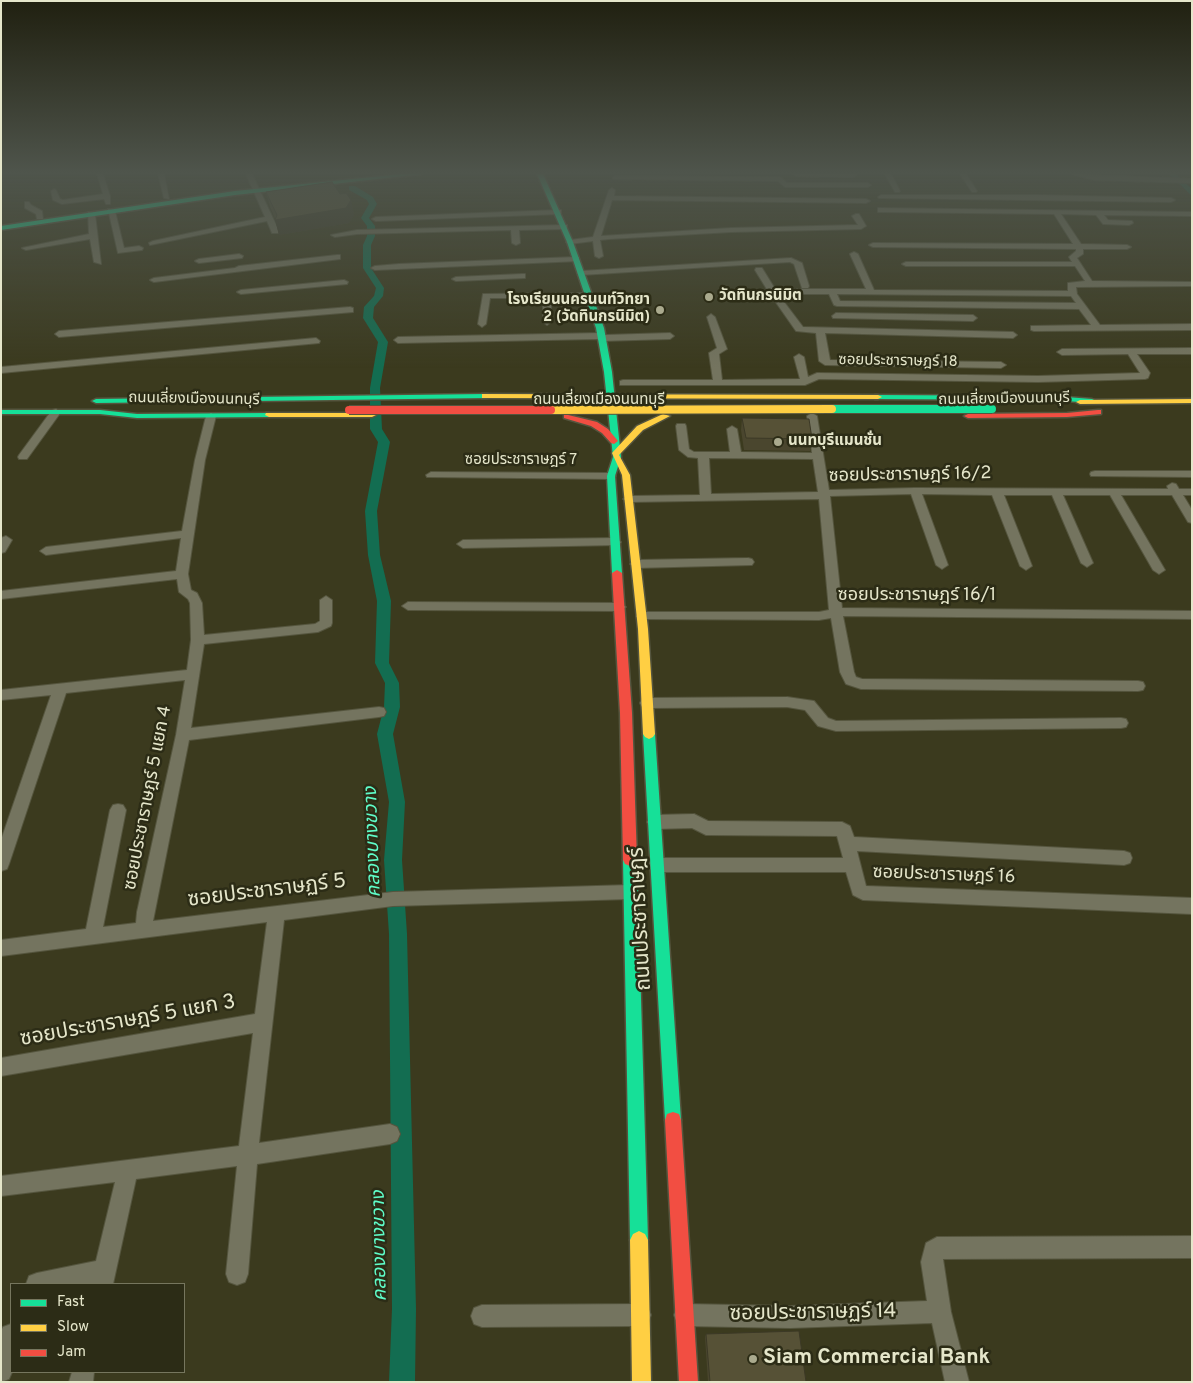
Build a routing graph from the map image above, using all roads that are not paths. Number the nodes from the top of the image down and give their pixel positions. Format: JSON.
{"nodes":[{"id":1,"x":79,"y":239,"type":"edge"},
{"id":2,"x":93,"y":239,"type":"edge"},
{"id":3,"x":115,"y":239,"type":"edge"},
{"id":4,"x":174,"y":239,"type":"edge"},
{"id":5,"x":515,"y":239,"type":"edge"},
{"id":6,"x":569,"y":239,"type":"edge"},
{"id":7,"x":604,"y":239,"type":"edge"},
{"id":8,"x":671,"y":239,"type":"edge"},
{"id":9,"x":1073,"y":239,"type":"edge"},
{"id":10,"x":596,"y":241,"type":"junction"},
{"id":11,"x":570,"y":242,"type":"junction"},
{"id":12,"x":153,"y":243,"type":"dead end"},
{"id":13,"x":516,"y":243,"type":"dead end"},
{"id":14,"x":873,"y":245,"type":"dead end"},
{"id":15,"x":1079,"y":247,"type":"junction"},
{"id":16,"x":1127,"y":247,"type":"dead end"},
{"id":17,"x":26,"y":248,"type":"dead end"},
{"id":18,"x":139,"y":248,"type":"dead end"},
{"id":19,"x":854,"y":254,"type":"dead end"},
{"id":20,"x":239,"y":256,"type":"dead end"},
{"id":21,"x":337,"y":256,"type":"dead end"},
{"id":22,"x":599,"y":256,"type":"dead end"},
{"id":23,"x":576,"y":259,"type":"junction"},
{"id":24,"x":200,"y":261,"type":"dead end"},
{"id":25,"x":520,"y":261,"type":"junction"},
{"id":26,"x":98,"y":262,"type":"dead end"},
{"id":27,"x":476,"y":263,"type":"junction"},
{"id":28,"x":906,"y":264,"type":"dead end"},
{"id":29,"x":1078,"y":264,"type":"junction"},
{"id":30,"x":375,"y":268,"type":"dead end"},
{"id":31,"x":759,"y":270,"type":"dead end"},
{"id":32,"x":581,"y":273,"type":"junction"},
{"id":33,"x":154,"y":280,"type":"dead end"},
{"id":34,"x":344,"y":282,"type":"dead end"},
{"id":35,"x":1090,"y":283,"type":"junction"},
{"id":36,"x":1189,"y":284,"type":"dead end"},
{"id":37,"x":805,"y":286,"type":"dead end"},
{"id":38,"x":241,"y":292,"type":"dead end"},
{"id":39,"x":772,"y":292,"type":"junction"},
{"id":40,"x":832,"y":292,"type":"junction"},
{"id":41,"x":871,"y":292,"type":"junction"},
{"id":42,"x":1073,"y":294,"type":"junction"},
{"id":43,"x":589,"y":295,"type":"junction"},
{"id":44,"x":548,"y":296,"type":"junction"},
{"id":45,"x":837,"y":303,"type":"junction"},
{"id":46,"x":1082,"y":306,"type":"junction"},
{"id":47,"x":350,"y":310,"type":"dead end"},
{"id":48,"x":836,"y":316,"type":"junction"},
{"id":49,"x":711,"y":317,"type":"dead end"},
{"id":50,"x":973,"y":318,"type":"dead end"},
{"id":51,"x":547,"y":322,"type":"dead end"},
{"id":52,"x":482,"y":324,"type":"dead end"},
{"id":53,"x":1192,"y":327,"type":"edge"},
{"id":54,"x":1034,"y":328,"type":"dead end"},
{"id":55,"x":1098,"y":328,"type":"junction"},
{"id":56,"x":1127,"y":328,"type":"junction"},
{"id":57,"x":833,"y":330,"type":"junction"},
{"id":58,"x":59,"y":334,"type":"dead end"},
{"id":59,"x":820,"y":334,"type":"junction"},
{"id":60,"x":1013,"y":335,"type":"dead end"},
{"id":61,"x":670,"y":336,"type":"dead end"},
{"id":62,"x":601,"y":337,"type":"junction"},
{"id":63,"x":398,"y":340,"type":"dead end"},
{"id":64,"x":316,"y":341,"type":"dead end"},
{"id":65,"x":979,"y":341,"type":"dead end"},
{"id":66,"x":1130,"y":351,"type":"junction"},
{"id":67,"x":1148,"y":351,"type":"junction"},
{"id":68,"x":1192,"y":351,"type":"edge"},
{"id":69,"x":1062,"y":352,"type":"dead end"},
{"id":70,"x":799,"y":357,"type":"dead end"},
{"id":71,"x":1001,"y":365,"type":"dead end"},
{"id":72,"x":1,"y":370,"type":"edge"},
{"id":73,"x":608,"y":375,"type":"junction"},
{"id":74,"x":805,"y":382,"type":"junction"},
{"id":75,"x":623,"y":383,"type":"junction"},
{"id":76,"x":718,"y":383,"type":"junction"},
{"id":77,"x":548,"y":397,"type":"junction"},
{"id":78,"x":573,"y":397,"type":"junction"},
{"id":79,"x":611,"y":397,"type":"junction"},
{"id":80,"x":653,"y":398,"type":"junction"},
{"id":81,"x":682,"y":398,"type":"junction"},
{"id":82,"x":128,"y":400,"type":"junction"},
{"id":83,"x":1092,"y":401,"type":"junction"},
{"id":84,"x":1192,"y":402,"type":"edge"},
{"id":85,"x":1,"y":403,"type":"edge"},
{"id":86,"x":990,"y":406,"type":"junction"},
{"id":87,"x":353,"y":409,"type":"junction"},
{"id":88,"x":1,"y":412,"type":"edge"},
{"id":89,"x":56,"y":412,"type":"junction"},
{"id":90,"x":100,"y":412,"type":"junction"},
{"id":91,"x":1098,"y":412,"type":"junction"},
{"id":92,"x":1192,"y":412,"type":"edge"},
{"id":93,"x":211,"y":416,"type":"junction"},
{"id":94,"x":551,"y":416,"type":"junction"},
{"id":95,"x":567,"y":416,"type":"junction"},
{"id":96,"x":612,"y":416,"type":"junction"},
{"id":97,"x":666,"y":416,"type":"junction"},
{"id":98,"x":812,"y":416,"type":"junction"},
{"id":99,"x":684,"y":421,"type":"junction"},
{"id":100,"x":732,"y":429,"type":"dead end"},
{"id":101,"x":614,"y":441,"type":"junction"},
{"id":102,"x":616,"y":455,"type":"junction"},
{"id":103,"x":703,"y":455,"type":"junction"},
{"id":104,"x":736,"y":455,"type":"junction"},
{"id":105,"x":819,"y":456,"type":"junction"},
{"id":106,"x":23,"y":457,"type":"dead end"},
{"id":107,"x":1095,"y":474,"type":"dead end"},
{"id":108,"x":1165,"y":474,"type":"junction"},
{"id":109,"x":1192,"y":474,"type":"edge"},
{"id":110,"x":431,"y":476,"type":"dead end"},
{"id":111,"x":611,"y":476,"type":"junction"},
{"id":112,"x":915,"y":491,"type":"junction"},
{"id":113,"x":997,"y":492,"type":"junction"},
{"id":114,"x":1056,"y":492,"type":"junction"},
{"id":115,"x":1114,"y":492,"type":"junction"},
{"id":116,"x":1175,"y":492,"type":"junction"},
{"id":117,"x":1192,"y":492,"type":"edge"},
{"id":118,"x":824,"y":494,"type":"junction"},
{"id":119,"x":706,"y":497,"type":"junction"},
{"id":120,"x":629,"y":499,"type":"junction"},
{"id":121,"x":1192,"y":520,"type":"edge"},
{"id":122,"x":187,"y":534,"type":"junction"},
{"id":123,"x":615,"y":542,"type":"junction"},
{"id":124,"x":463,"y":544,"type":"dead end"},
{"id":125,"x":46,"y":551,"type":"dead end"},
{"id":126,"x":748,"y":562,"type":"dead end"},
{"id":127,"x":1087,"y":563,"type":"dead end"},
{"id":128,"x":636,"y":564,"type":"junction"},
{"id":129,"x":942,"y":565,"type":"dead end"},
{"id":130,"x":1026,"y":566,"type":"dead end"},
{"id":131,"x":1159,"y":570,"type":"dead end"},
{"id":132,"x":182,"y":574,"type":"junction"},
{"id":133,"x":1,"y":595,"type":"edge"},
{"id":134,"x":326,"y":600,"type":"dead end"},
{"id":135,"x":408,"y":606,"type":"dead end"},
{"id":136,"x":620,"y":607,"type":"junction"},
{"id":137,"x":836,"y":613,"type":"junction"},
{"id":138,"x":1192,"y":615,"type":"edge"},
{"id":139,"x":642,"y":616,"type":"junction"},
{"id":140,"x":198,"y":640,"type":"junction"},
{"id":141,"x":192,"y":674,"type":"junction"},
{"id":142,"x":1138,"y":686,"type":"dead end"},
{"id":143,"x":60,"y":689,"type":"junction"},
{"id":144,"x":1,"y":695,"type":"edge"},
{"id":145,"x":648,"y":703,"type":"junction"},
{"id":146,"x":379,"y":712,"type":"dead end"},
{"id":147,"x":1121,"y":723,"type":"dead end"},
{"id":148,"x":183,"y":735,"type":"junction"},
{"id":149,"x":118,"y":810,"type":"dead end"},
{"id":150,"x":655,"y":822,"type":"junction"},
{"id":151,"x":848,"y":844,"type":"junction"},
{"id":152,"x":1124,"y":858,"type":"dead end"},
{"id":153,"x":1,"y":864,"type":"edge"},
{"id":154,"x":657,"y":864,"type":"junction"},
{"id":155,"x":852,"y":865,"type":"junction"},
{"id":156,"x":630,"y":892,"type":"junction"},
{"id":157,"x":1192,"y":906,"type":"edge"},
{"id":158,"x":276,"y":914,"type":"junction"},
{"id":159,"x":144,"y":930,"type":"junction"},
{"id":160,"x":93,"y":936,"type":"junction"},
{"id":161,"x":1,"y":948,"type":"edge"},
{"id":162,"x":262,"y":1022,"type":"junction"},
{"id":163,"x":1,"y":1067,"type":"edge"},
{"id":164,"x":390,"y":1134,"type":"dead end"},
{"id":165,"x":248,"y":1155,"type":"junction"},
{"id":166,"x":128,"y":1168,"type":"junction"},
{"id":167,"x":1,"y":1186,"type":"edge"},
{"id":168,"x":1192,"y":1246,"type":"edge"},
{"id":169,"x":237,"y":1274,"type":"dead end"},
{"id":170,"x":104,"y":1277,"type":"edge"},
{"id":171,"x":47,"y":1283,"type":"edge"},
{"id":172,"x":940,"y":1312,"type":"junction"},
{"id":173,"x":640,"y":1315,"type":"junction"},
{"id":174,"x":685,"y":1315,"type":"junction"},
{"id":175,"x":482,"y":1316,"type":"dead end"},
{"id":176,"x":10,"y":1339,"type":"edge"},
{"id":177,"x":1,"y":1371,"type":"edge"},
{"id":178,"x":642,"y":1382,"type":"edge"},
{"id":179,"x":689,"y":1382,"type":"edge"},
{"id":180,"x":957,"y":1382,"type":"edge"}],
"edges":[{"from":1,"to":17,"type":"street"},
{"from":2,"to":26,"type":"street"},
{"from":3,"to":18,"type":"street"},
{"from":4,"to":12,"type":"street"},
{"from":5,"to":13,"type":"street"},
{"from":6,"to":11,"type":"main road","name":"ถนนประชาราษฎร์"},
{"from":7,"to":10,"type":"street"},
{"from":8,"to":10,"type":"street"},
{"from":9,"to":15,"type":"street"},
{"from":10,"to":11,"type":"street"},
{"from":10,"to":22,"type":"street"},
{"from":11,"to":23,"type":"main road","name":"ถนนประชาราษฎร์"},
{"from":14,"to":15,"type":"street"},
{"from":15,"to":16,"type":"street"},
{"from":15,"to":29,"type":"street"},
{"from":19,"to":41,"type":"street"},
{"from":20,"to":24,"type":"street"},
{"from":21,"to":33,"type":"street"},
{"from":23,"to":25,"type":"street"},
{"from":23,"to":32,"type":"main road","name":"ถนนประชาราษฎร์"},
{"from":25,"to":27,"type":"street"},
{"from":25,"to":27,"type":"street"},
{"from":27,"to":30,"type":"street"},
{"from":28,"to":29,"type":"street"},
{"from":29,"to":35,"type":"street"},
{"from":31,"to":39,"type":"street"},
{"from":32,"to":37,"type":"street"},
{"from":32,"to":43,"type":"main road","name":"ถนนประชาราษฎร์"},
{"from":34,"to":38,"type":"street"},
{"from":35,"to":36,"type":"street"},
{"from":35,"to":42,"type":"street"},
{"from":39,"to":40,"type":"street"},
{"from":39,"to":59,"type":"street"},
{"from":40,"to":41,"type":"street"},
{"from":40,"to":45,"type":"street"},
{"from":41,"to":42,"type":"street"},
{"from":42,"to":46,"type":"street"},
{"from":43,"to":44,"type":"street"},
{"from":43,"to":62,"type":"main road","name":"ถนนประชาราษฎร์"},
{"from":44,"to":51,"type":"street"},
{"from":44,"to":52,"type":"street"},
{"from":45,"to":46,"type":"street"},
{"from":45,"to":48,"type":"street"},
{"from":46,"to":55,"type":"street"},
{"from":47,"to":58,"type":"street"},
{"from":48,"to":50,"type":"street"},
{"from":48,"to":57,"type":"street"},
{"from":49,"to":76,"type":"street"},
{"from":53,"to":56,"type":"street"},
{"from":54,"to":55,"type":"street"},
{"from":55,"to":56,"type":"street"},
{"from":56,"to":67,"type":"street"},
{"from":57,"to":59,"type":"street"},
{"from":57,"to":60,"type":"street"},
{"from":59,"to":65,"type":"street"},
{"from":59,"to":71,"type":"street"},
{"from":61,"to":62,"type":"street"},
{"from":62,"to":63,"type":"street"},
{"from":62,"to":73,"type":"main road","name":"ถนนประชาราษฎร์"},
{"from":64,"to":72,"type":"street"},
{"from":66,"to":67,"type":"street"},
{"from":66,"to":69,"type":"street"},
{"from":66,"to":74,"type":"street","name":"ซอยประชาราษฎร์ 18"},
{"from":67,"to":68,"type":"street"},
{"from":70,"to":74,"type":"street"},
{"from":73,"to":75,"type":"main road"},
{"from":73,"to":78,"type":"main road"},
{"from":73,"to":79,"type":"main road","name":"ถนนประชาราษฎร์"},
{"from":74,"to":76,"type":"street","name":"ซอยประชาราษฎร์ 18"},
{"from":75,"to":76,"type":"street","name":"ซอยประชาราษฎร์ 18"},
{"from":75,"to":80,"type":"main road"},
{"from":77,"to":78,"type":"main road","name":"ถนนเลี่ยงเมืองนนทบุรี"},
{"from":77,"to":82,"type":"main road","name":"ถนนเลี่ยงเมืองนนทบุรี"},
{"from":77,"to":94,"type":"main road"},
{"from":78,"to":79,"type":"main road","name":"ถนนเลี่ยงเมืองนนทบุรี"},
{"from":79,"to":80,"type":"main road","name":"ถนนเลี่ยงเมืองนนทบุรี"},
{"from":79,"to":96,"type":"main road","name":"ถนนประชาราษฎร์"},
{"from":80,"to":81,"type":"main road","name":"ถนนเลี่ยงเมืองนนทบุรี"},
{"from":81,"to":83,"type":"main road","name":"ถนนเลี่ยงเมืองนนทบุรี"},
{"from":81,"to":99,"type":"main road"},
{"from":82,"to":85,"type":"main road","name":"ถนนเลี่ยงเมืองนนทบุรี"},
{"from":82,"to":87,"type":"main road","name":"ถนนเลี่ยงเมืองนนทบุรี"},
{"from":83,"to":84,"type":"main road","name":"ถนนเลี่ยงเมืองนนทบุรี"},
{"from":83,"to":86,"type":"main road","name":"ถนนเลี่ยงเมืองนนทบุรี"},
{"from":86,"to":87,"type":"main road","name":"ถนนเลี่ยงเมืองนนทบุรี"},
{"from":86,"to":91,"type":"main road","name":"ถนนเลี่ยงเมืองนนทบุรี"},
{"from":87,"to":90,"type":"main road","name":"ถนนเลี่ยงเมืองนนทบุรี"},
{"from":87,"to":93,"type":"main road","name":"ถนนเลี่ยงเมืองนนทบุรี"},
{"from":87,"to":94,"type":"main road","name":"ถนนเลี่ยงเมืองนนทบุรี"},
{"from":88,"to":89,"type":"main road","name":"ถนนเลี่ยงเมืองนนทบุรี"},
{"from":89,"to":90,"type":"main road","name":"ถนนเลี่ยงเมืองนนทบุรี"},
{"from":89,"to":106,"type":"street"},
{"from":90,"to":93,"type":"main road","name":"ถนนเลี่ยงเมืองนนทบุรี"},
{"from":91,"to":92,"type":"main road","name":"ถนนเลี่ยงเมืองนนทบุรี"},
{"from":91,"to":98,"type":"main road","name":"ถนนเลี่ยงเมืองนนทบุรี"},
{"from":93,"to":122,"type":"street"},
{"from":94,"to":95,"type":"main road","name":"ถนนเลี่ยงเมืองนนทบุรี"},
{"from":95,"to":96,"type":"main road","name":"ถนนเลี่ยงเมืองนนทบุรี"},
{"from":95,"to":101,"type":"main road"},
{"from":96,"to":97,"type":"main road","name":"ถนนเลี่ยงเมืองนนทบุรี"},
{"from":96,"to":101,"type":"main road","name":"ถนนประชาราษฎร์"},
{"from":97,"to":99,"type":"main road","name":"ถนนเลี่ยงเมืองนนทบุรี"},
{"from":97,"to":102,"type":"main road"},
{"from":98,"to":99,"type":"main road","name":"ถนนเลี่ยงเมืองนนทบุรี"},
{"from":98,"to":105,"type":"street"},
{"from":99,"to":103,"type":"street"},
{"from":100,"to":104,"type":"street"},
{"from":101,"to":102,"type":"main road","name":"ถนนประชาราษฎร์"},
{"from":102,"to":111,"type":"main road","name":"ถนนประชาราษฎร์"},
{"from":102,"to":120,"type":"main road","name":"ถนนประชาราษฎร์"},
{"from":103,"to":104,"type":"street"},
{"from":103,"to":119,"type":"street"},
{"from":104,"to":105,"type":"street"},
{"from":105,"to":118,"type":"street"},
{"from":107,"to":108,"type":"street"},
{"from":108,"to":109,"type":"street"},
{"from":108,"to":116,"type":"street"},
{"from":110,"to":111,"type":"street","name":"ซอยประชาราษฎร์ 7"},
{"from":111,"to":123,"type":"main road","name":"ถนนประชาราษฎร์"},
{"from":112,"to":113,"type":"street","name":"ซอยประชาราษฎร์ 16/2"},
{"from":112,"to":118,"type":"street","name":"ซอยประชาราษฎร์ 16/2"},
{"from":112,"to":129,"type":"street"},
{"from":113,"to":114,"type":"street","name":"ซอยประชาราษฎร์ 16/2"},
{"from":113,"to":130,"type":"street"},
{"from":114,"to":115,"type":"street","name":"ซอยประชาราษฎร์ 16/2"},
{"from":114,"to":127,"type":"street"},
{"from":115,"to":116,"type":"street","name":"ซอยประชาราษฎร์ 16/2"},
{"from":115,"to":131,"type":"street"},
{"from":116,"to":117,"type":"street","name":"ซอยประชาราษฎร์ 16/2"},
{"from":116,"to":121,"type":"street"},
{"from":118,"to":119,"type":"street","name":"ซอยประชาราษฎร์ 16/2"},
{"from":118,"to":137,"type":"street"},
{"from":119,"to":120,"type":"street","name":"ซอยประชาราษฎร์ 16/2"},
{"from":120,"to":128,"type":"main road","name":"ถนนประชาราษฎร์"},
{"from":122,"to":125,"type":"street"},
{"from":122,"to":132,"type":"street"},
{"from":123,"to":124,"type":"street"},
{"from":123,"to":136,"type":"main road","name":"ถนนประชาราษฎร์"},
{"from":126,"to":128,"type":"street"},
{"from":128,"to":139,"type":"main road","name":"ถนนประชาราษฎร์"},
{"from":132,"to":133,"type":"street"},
{"from":132,"to":140,"type":"street","name":"ซอยประชาราษฎร์ 5 แยก 4"},
{"from":134,"to":140,"type":"street"},
{"from":135,"to":136,"type":"street"},
{"from":136,"to":156,"type":"main road","name":"ถนนประชาราษฎร์"},
{"from":137,"to":138,"type":"street","name":"ซอยประชาราษฎร์ 16/1"},
{"from":137,"to":139,"type":"street","name":"ซอยประชาราษฎร์ 16/1"},
{"from":137,"to":142,"type":"street"},
{"from":139,"to":145,"type":"main road","name":"ถนนประชาราษฎร์"},
{"from":140,"to":141,"type":"street","name":"ซอยประชาราษฎร์ 5 แยก 4"},
{"from":141,"to":143,"type":"street"},
{"from":141,"to":148,"type":"street","name":"ซอยประชาราษฎร์ 5 แยก 4"},
{"from":143,"to":144,"type":"street"},
{"from":143,"to":153,"type":"street"},
{"from":145,"to":147,"type":"street"},
{"from":145,"to":150,"type":"main road","name":"ถนนประชาราษฎร์"},
{"from":146,"to":148,"type":"street"},
{"from":148,"to":159,"type":"street","name":"ซอยประชาราษฎร์ 5 แยก 4"},
{"from":149,"to":160,"type":"street"},
{"from":150,"to":151,"type":"street"},
{"from":150,"to":154,"type":"main road","name":"ถนนประชาราษฎร์"},
{"from":151,"to":152,"type":"street"},
{"from":151,"to":155,"type":"street","name":"ซอยประชาราษฎร์ 16"},
{"from":154,"to":155,"type":"street"},
{"from":154,"to":174,"type":"main road","name":"ถนนประชาราษฎร์"},
{"from":155,"to":157,"type":"street","name":"ซอยประชาราษฎร์ 16"},
{"from":156,"to":158,"type":"street","name":"ซอยประชาราษฏร์ 5"},
{"from":156,"to":173,"type":"main road","name":"ถนนประชาราษฎร์"},
{"from":158,"to":159,"type":"street","name":"ซอยประชาราษฏร์ 5"},
{"from":158,"to":162,"type":"street"},
{"from":159,"to":160,"type":"street","name":"ซอยประชาราษฏร์ 5"},
{"from":160,"to":161,"type":"street","name":"ซอยประชาราษฏร์ 5"},
{"from":162,"to":163,"type":"street","name":"ซอยประชาราษฎร์ 5 แยก 3"},
{"from":162,"to":165,"type":"street"},
{"from":164,"to":165,"type":"street"},
{"from":165,"to":166,"type":"street"},
{"from":165,"to":169,"type":"street"},
{"from":166,"to":167,"type":"street"},
{"from":166,"to":170,"type":"street"},
{"from":168,"to":172,"type":"street"},
{"from":170,"to":171,"type":"street"},
{"from":172,"to":174,"type":"street","name":"ซอยประชาราษฏร์ 14"},
{"from":172,"to":180,"type":"street"},
{"from":173,"to":175,"type":"street"},
{"from":173,"to":178,"type":"main road","name":"ถนนประชาราษฎร์"},
{"from":174,"to":179,"type":"main road","name":"ถนนประชาราษฎร์"},
{"from":176,"to":177,"type":"street"}]}
